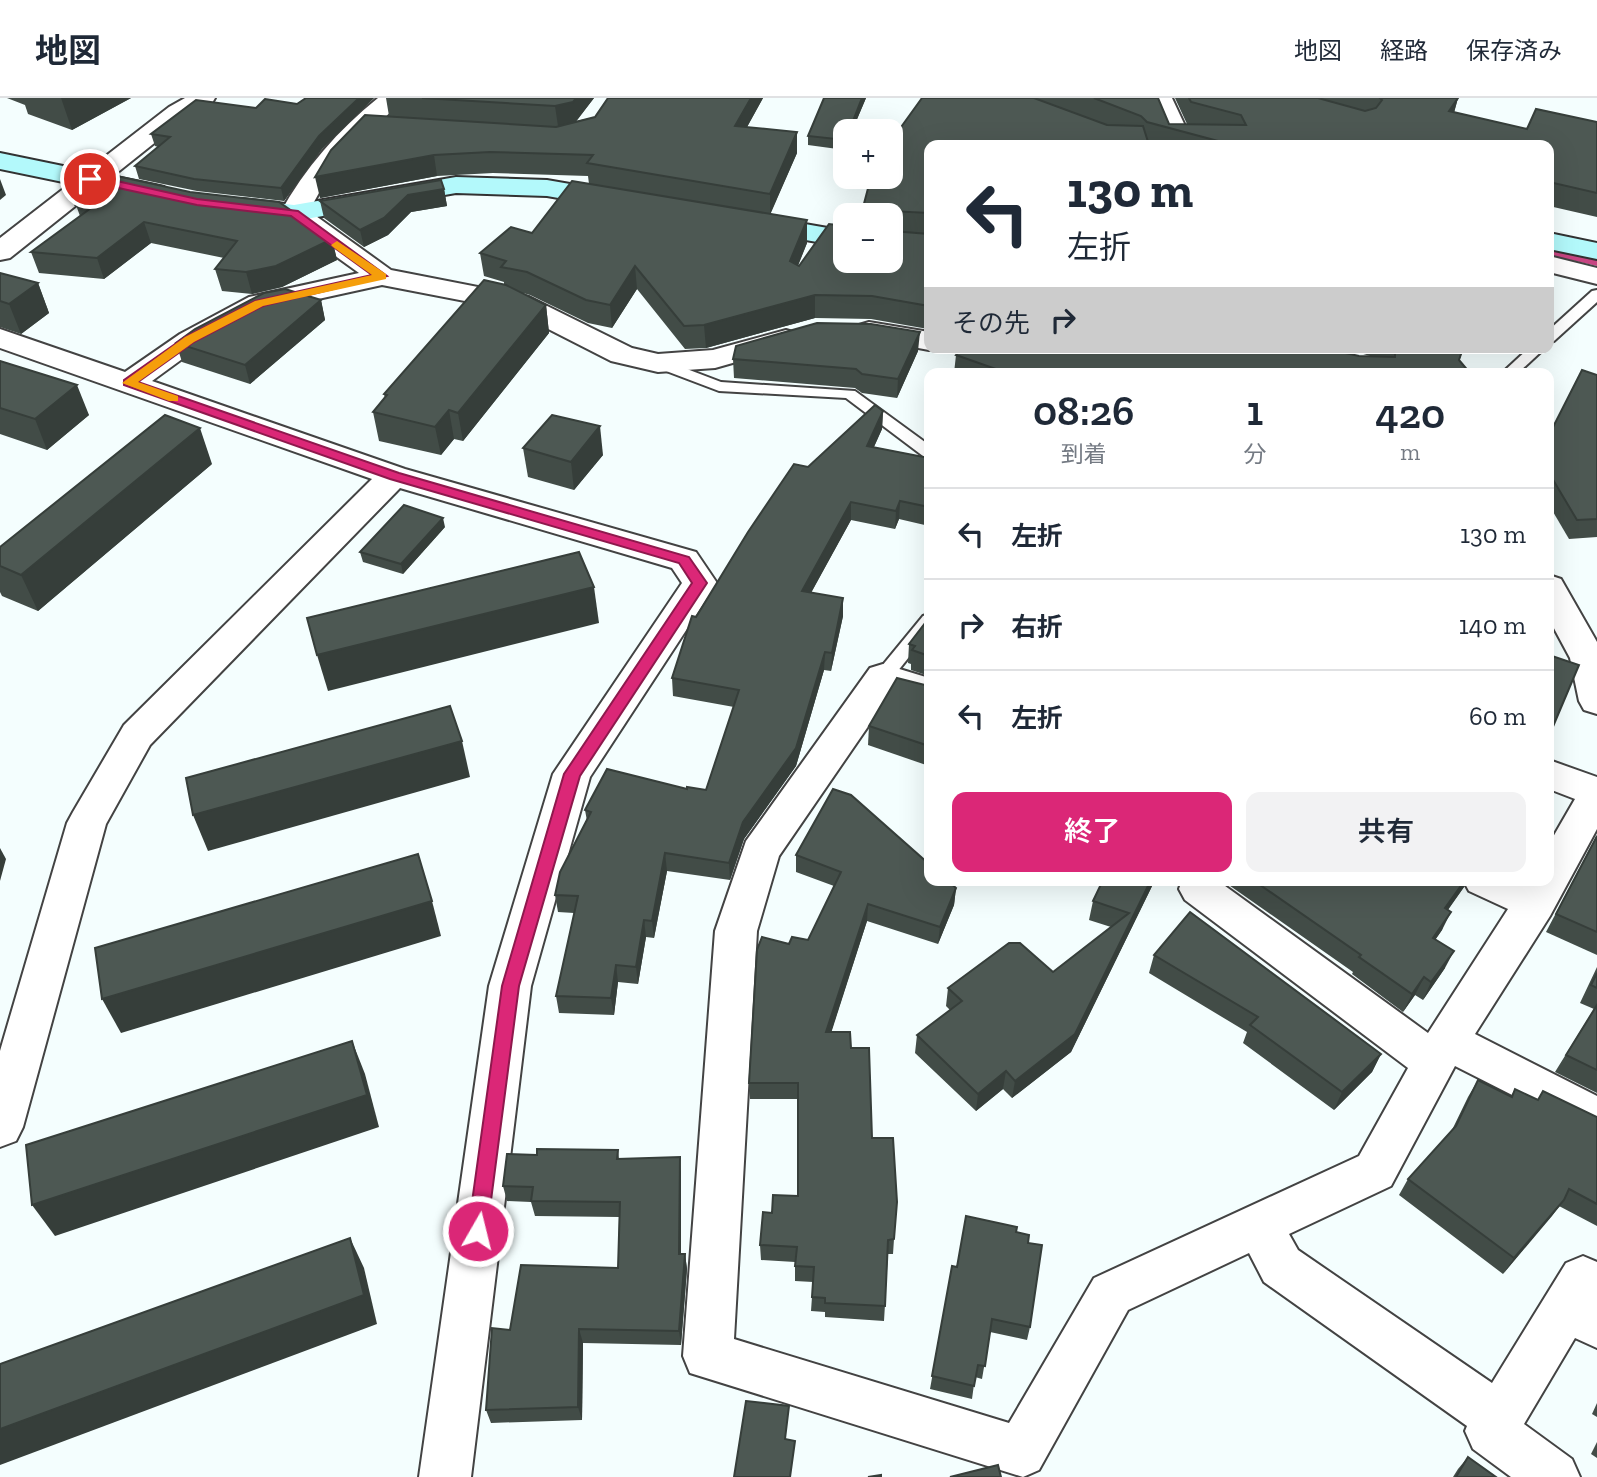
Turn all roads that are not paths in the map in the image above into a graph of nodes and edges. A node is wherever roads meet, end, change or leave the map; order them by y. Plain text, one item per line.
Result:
1 (203, 98) edge
2 (394, 98) edge
3 (1160, 98) edge
4 (359, 125) junction
5 (399, 128) edge
6 (1185, 138) edge
7 (0, 161) edge
8 (90, 179) junction
9 (184, 199) edge
10 (211, 204) edge
11 (642, 204) edge
12 (294, 213) junction
13 (723, 218) edge
14 (833, 237) edge
15 (1554, 242) edge
16 (1597, 251) edge
17 (0, 252) edge
18 (1554, 265) edge
19 (382, 276) junction
20 (1597, 276) edge
21 (1597, 294) edge
22 (1554, 333) edge
23 (0, 338) edge
24 (924, 340) edge
25 (1531, 354) edge
26 (658, 363) junction
27 (1515, 368) edge
28 (129, 383) junction
29 (924, 448) edge
30 (394, 476) junction
31 (1554, 596) edge
32 (924, 626) edge
33 (1554, 634) edge
34 (1588, 658) junction
35 (883, 677) junction
36 (924, 689) edge
37 (1597, 701) edge
38 (1554, 776) edge
39 (1597, 793) edge
40 (1554, 870) edge
41 (1200, 886) edge
42 (1544, 888) edge
43 (1441, 1051) junction
44 (1597, 1118) edge
45 (0, 1127) edge
46 (1259, 1225) junction
47 (1582, 1303) edge
48 (1499, 1418) junction
49 (1026, 1464) edge
50 (444, 1477) edge
51 (1554, 1477) edge

1 - 8 street
2 - 4 street
3 - 6 street
4 - 5 street
4 - 12 street
7 - 8 street
8 - 9 street
8 - 17 street
10 - 12 street
11 - 12 street
12 - 19 street
13 - 14 street
15 - 16 street
18 - 20 street
19 - 26 street
19 - 28 street
21 - 22 lane
23 - 28 street
24 - 26 street
25 - 27 lane
26 - 29 lane
28 - 30 street
30 - 45 street
30 - 50 street
31 - 34 street
32 - 35 lane
33 - 34 street
34 - 37 street
35 - 36 street
35 - 49 street
38 - 39 street
39 - 40 street
41 - 43 street
42 - 43 street
43 - 44 street
43 - 46 street
46 - 48 street
46 - 49 street
47 - 48 street
48 - 51 street

